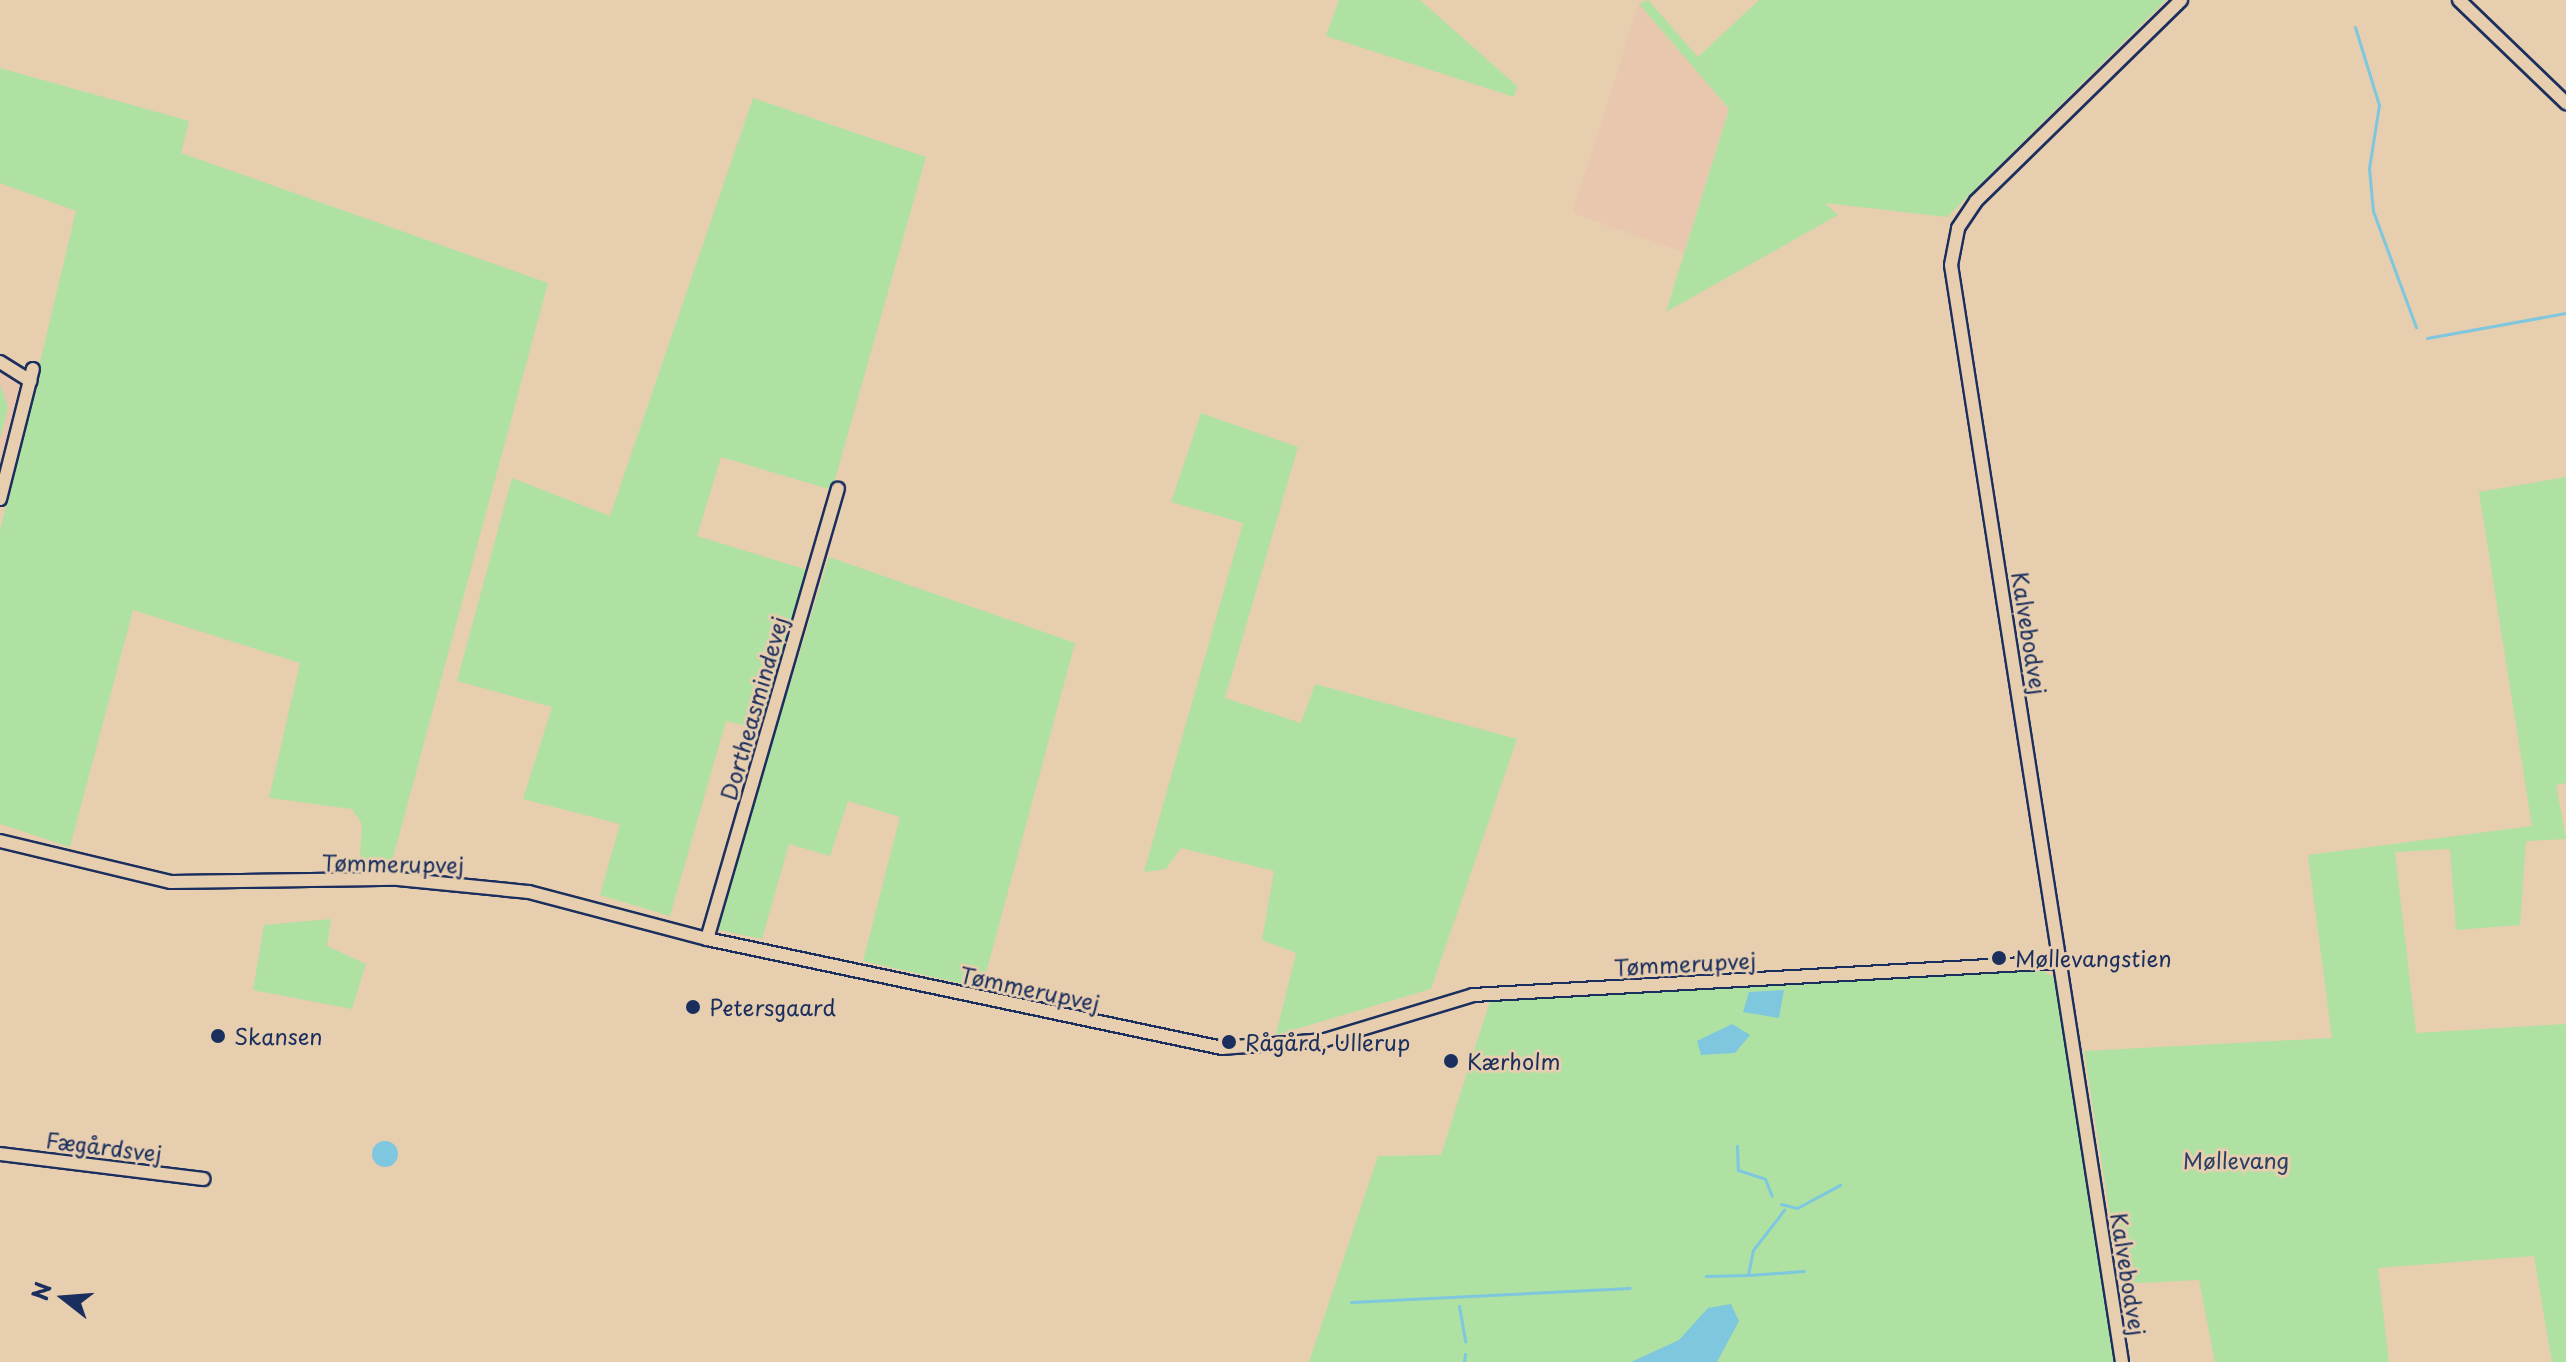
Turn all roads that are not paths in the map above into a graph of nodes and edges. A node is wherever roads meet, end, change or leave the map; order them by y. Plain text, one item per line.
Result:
1 (2181, 0) edge
2 (2459, 0) edge
3 (2566, 84) edge
4 (2551, 88) junction
5 (2566, 103) edge
6 (0, 362) edge
7 (838, 489) dead end
8 (0, 499) edge
9 (0, 841) edge
10 (707, 939) junction
11 (2059, 962) junction
12 (0, 1154) edge
13 (203, 1179) dead end
14 (2122, 1362) edge

1 - 11 street, Kalvebodvej
2 - 4 street
3 - 4 street
4 - 5 street
6 - 8 street
7 - 10 street, Dortheasmindevej
9 - 10 street, Tømmerupvej
10 - 11 street, Tømmerupvej
11 - 14 street, Kalvebodvej
12 - 13 street, Fægårdsvej

